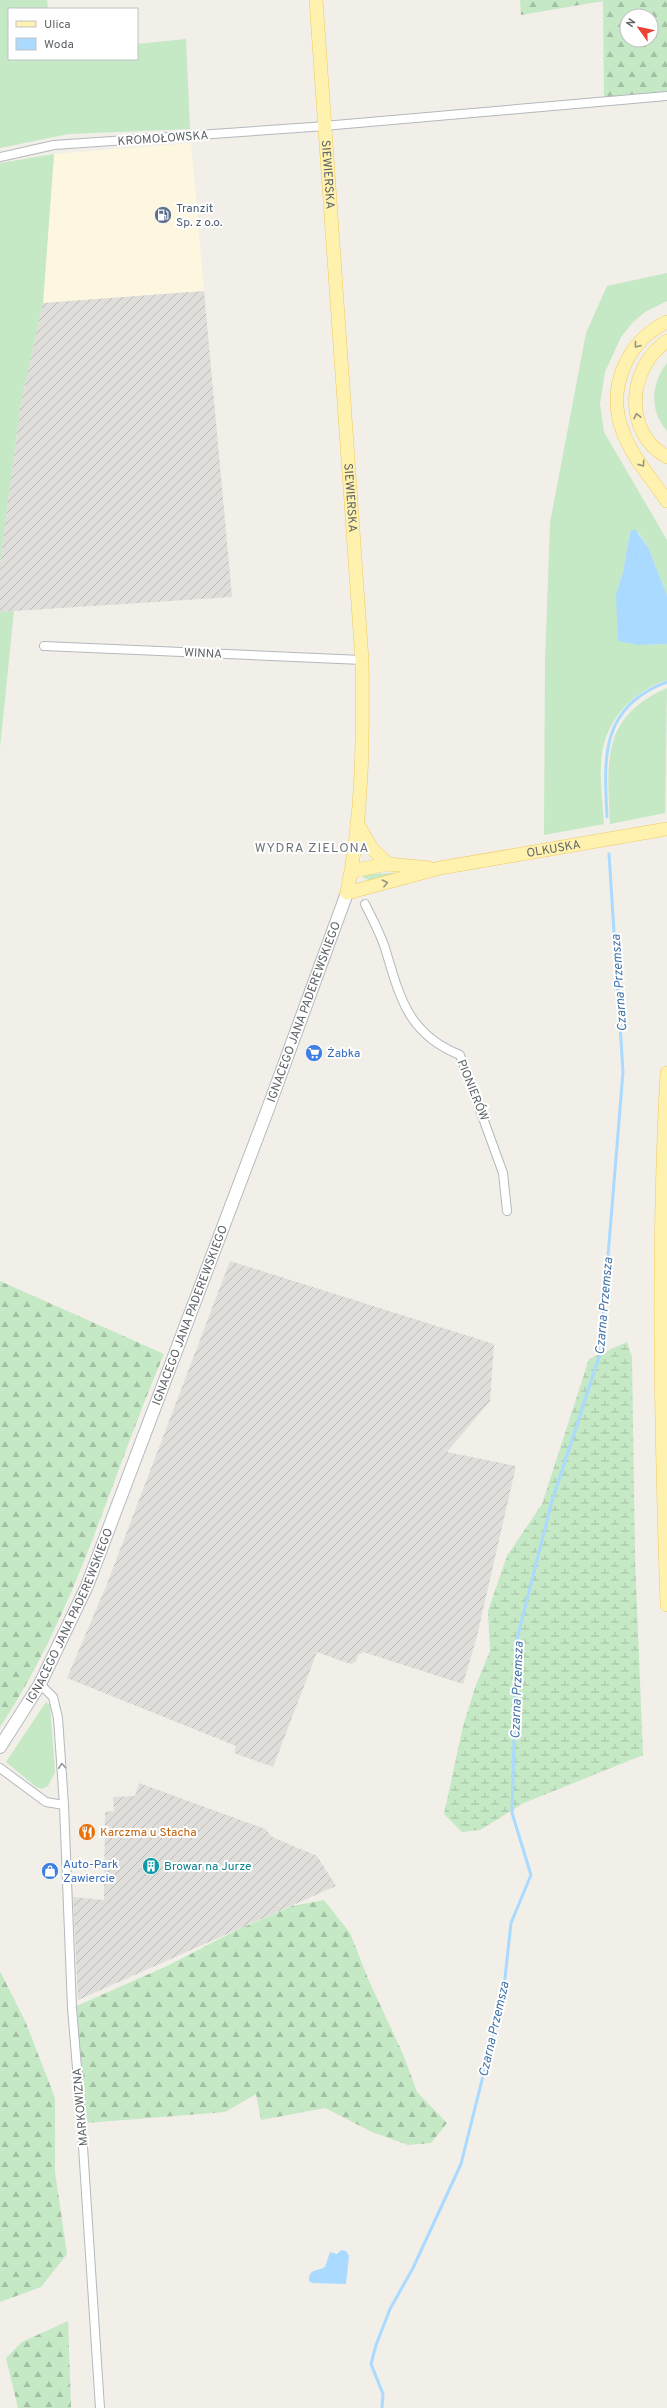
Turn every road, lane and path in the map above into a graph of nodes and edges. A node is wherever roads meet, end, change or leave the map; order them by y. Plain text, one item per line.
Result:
1 (316, 0) edge
2 (667, 96) edge
3 (326, 125) junction
4 (0, 156) edge
5 (667, 322) edge
6 (667, 341) edge
7 (667, 458) edge
8 (667, 501) edge
9 (44, 646) dead end
10 (362, 660) junction
11 (359, 826) junction
12 (667, 829) edge
13 (388, 864) junction
14 (440, 868) junction
15 (352, 871) junction
16 (347, 892) junction
17 (365, 904) dead end
18 (667, 1073) edge
19 (507, 1211) dead end
20 (667, 1605) edge
21 (40, 1684) junction
22 (0, 1747) edge
23 (0, 1768) edge
24 (64, 1805) junction
25 (100, 2408) edge

1 - 3 main road, SIEWIERSKA
2 - 3 street, SIEWIERSKA
3 - 4 street, KROMOŁOWSKA
3 - 10 main road, SIEWIERSKA
5 -> 8 main road
7 -> 6 main road
9 - 10 street, WINNA
10 - 11 main road, SIEWIERSKA
11 - 13 main road
11 - 15 main road, SIEWIERSKA
12 - 14 main road, OLKUSKA
13 - 14 main road, OLKUSKA
13 - 15 main road, OLKUSKA
16 -> 14 main road, OLKUSKA
15 - 16 main road, IGNACEGO JANA PADEREWSKIEGO
16 - 21 main road, IGNACEGO JANA PADEREWSKIEGO
17 - 19 street, PIONIERÓW
18 - 20 main road
21 - 22 main road, IGNACEGO JANA PADEREWSKIEGO
24 -> 21 street, MARKOWIZNA
23 - 24 street
24 - 25 street, MARKOWIZNA

